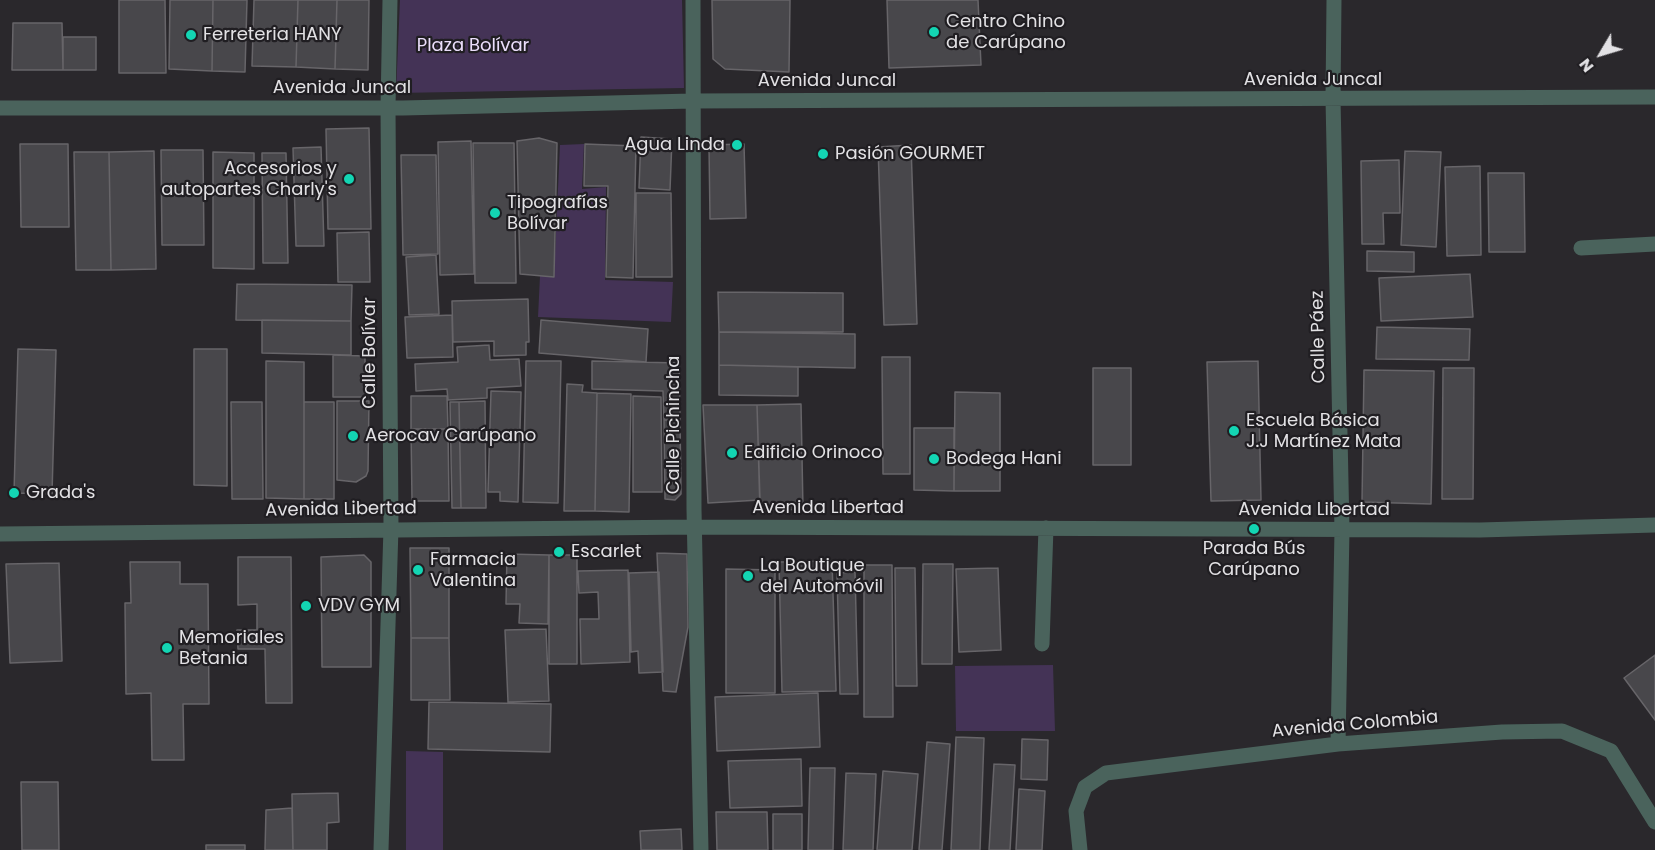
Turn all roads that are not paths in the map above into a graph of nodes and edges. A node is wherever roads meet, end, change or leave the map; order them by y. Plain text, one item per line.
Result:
1 (390, 0) edge
2 (693, 0) edge
3 (1334, 0) edge
4 (1655, 98) edge
5 (1333, 99) junction
6 (692, 101) junction
7 (0, 108) edge
8 (388, 108) junction
9 (1655, 244) edge
10 (1581, 248) dead end
11 (1655, 525) edge
12 (694, 527) junction
13 (391, 528) junction
14 (1046, 528) junction
15 (1342, 530) junction
16 (0, 534) edge
17 (1042, 644) dead end
18 (1338, 744) junction
19 (1655, 822) edge
20 (381, 850) edge
21 (701, 850) edge
22 (1080, 850) edge

1 - 8 street, Calle Bolívar
2 - 6 street, Calle Pichincha
3 - 5 street, Calle Páez
4 - 5 street, Avenida Juncal
5 - 6 street, Avenida Juncal
5 - 15 street, Calle Páez
6 - 8 street, Avenida Juncal
6 - 12 street, Calle Pichincha
7 - 8 street, Avenida Juncal
8 - 13 street, Calle Bolívar
9 - 10 street
11 - 15 street, Avenida Libertad
12 - 13 street, Avenida Libertad
12 - 14 street, Avenida Libertad
12 - 21 street, Calle Pichincha
13 - 16 street, Avenida Libertad
13 - 20 street, Calle Bolívar
14 - 15 street, Avenida Libertad
14 - 17 street
15 - 18 street, Calle Páez
18 - 19 street, Avenida Colombia
18 - 22 street, Avenida Colombia

